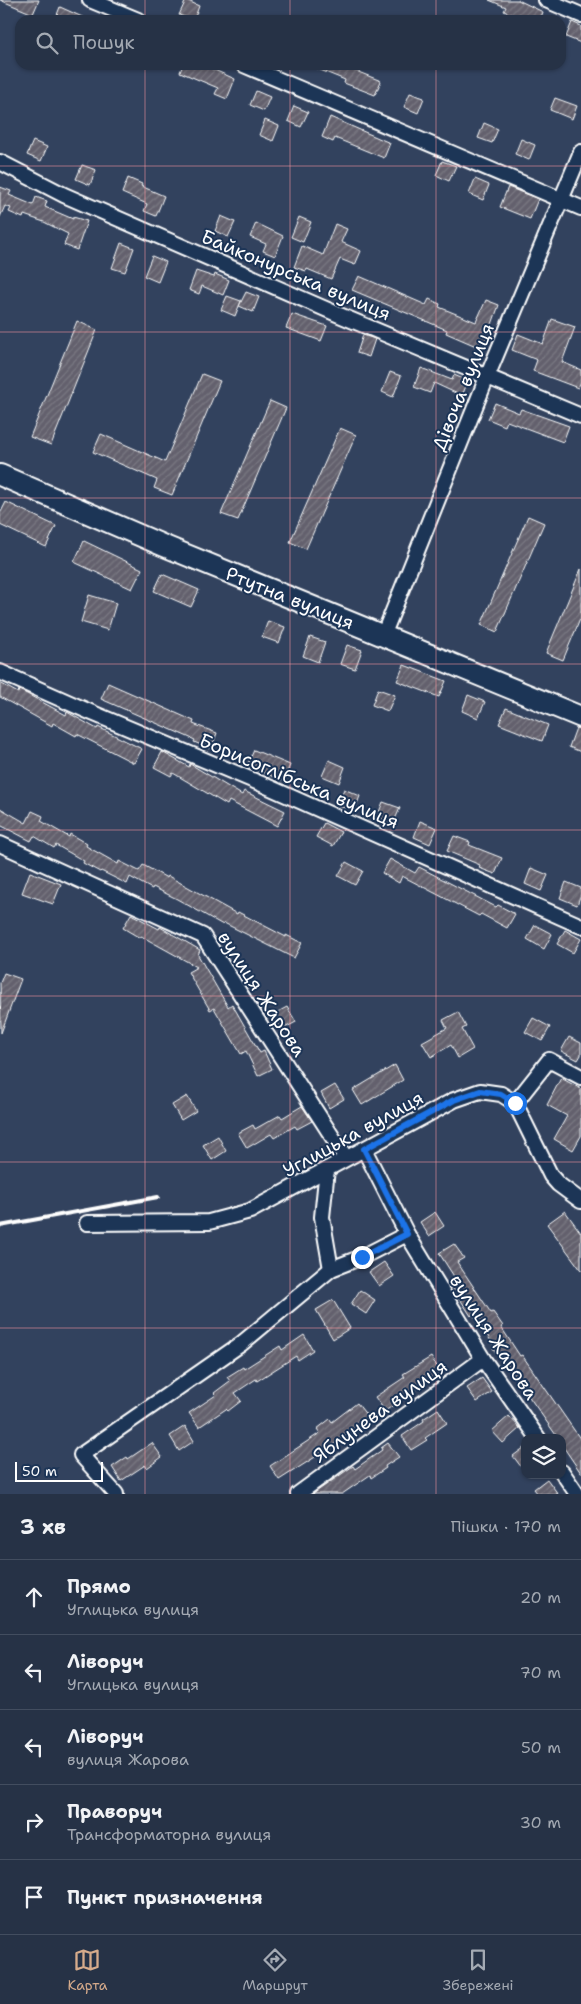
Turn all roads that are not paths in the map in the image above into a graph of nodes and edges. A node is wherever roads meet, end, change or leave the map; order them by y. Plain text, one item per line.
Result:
1 (90, 0) edge
2 (546, 0) edge
3 (126, 15) edge
4 (581, 16) edge
5 (256, 70) edge
6 (581, 152) edge
7 (0, 162) edge
8 (562, 199) junction
9 (581, 208) edge
10 (487, 377) junction
11 (581, 416) edge
12 (0, 475) edge
13 (383, 636) junction
14 (0, 672) edge
15 (581, 717) edge
16 (0, 844) edge
17 (581, 926) edge
18 (581, 1077) edge
19 (515, 1103) junction
20 (364, 1149) junction
21 (346, 1158) junction
22 (327, 1169) junction
23 (581, 1201) edge
24 (88, 1224) dead end
25 (407, 1234) junction
26 (331, 1269) junction
27 (483, 1359) junction
28 (535, 1434) edge
29 (566, 1478) edge
30 (116, 1494) edge
31 (298, 1494) edge
32 (577, 1494) edge

1 - 3 street
2 - 4 street
5 - 8 street
6 - 8 street, Дівоча вулиця
7 - 10 street, Байконурська вулиця
8 - 9 street
8 - 10 street, Дівоча вулиця
10 - 11 street, Байконурська вулиця
10 - 13 street, Дівоча вулиця
12 - 13 main road, Ртутна вулиця
13 - 15 main road, Ртутна вулиця
14 - 17 street, Борисоглібська вулиця
16 - 21 street, вулиця Жарова
18 - 19 street
19 - 20 street, Углицька вулиця
19 - 23 street
20 - 21 street, Углицька вулиця
20 - 25 street, вулиця Жарова
21 - 22 street, Углицька вулиця
22 - 24 street, Углицька вулиця
22 - 26 street
25 - 26 street
25 - 27 street, вулиця Жарова
26 - 30 street
27 - 28 street, вулиця Жарова
27 - 31 street, Яблунева вулиця
29 - 32 street

